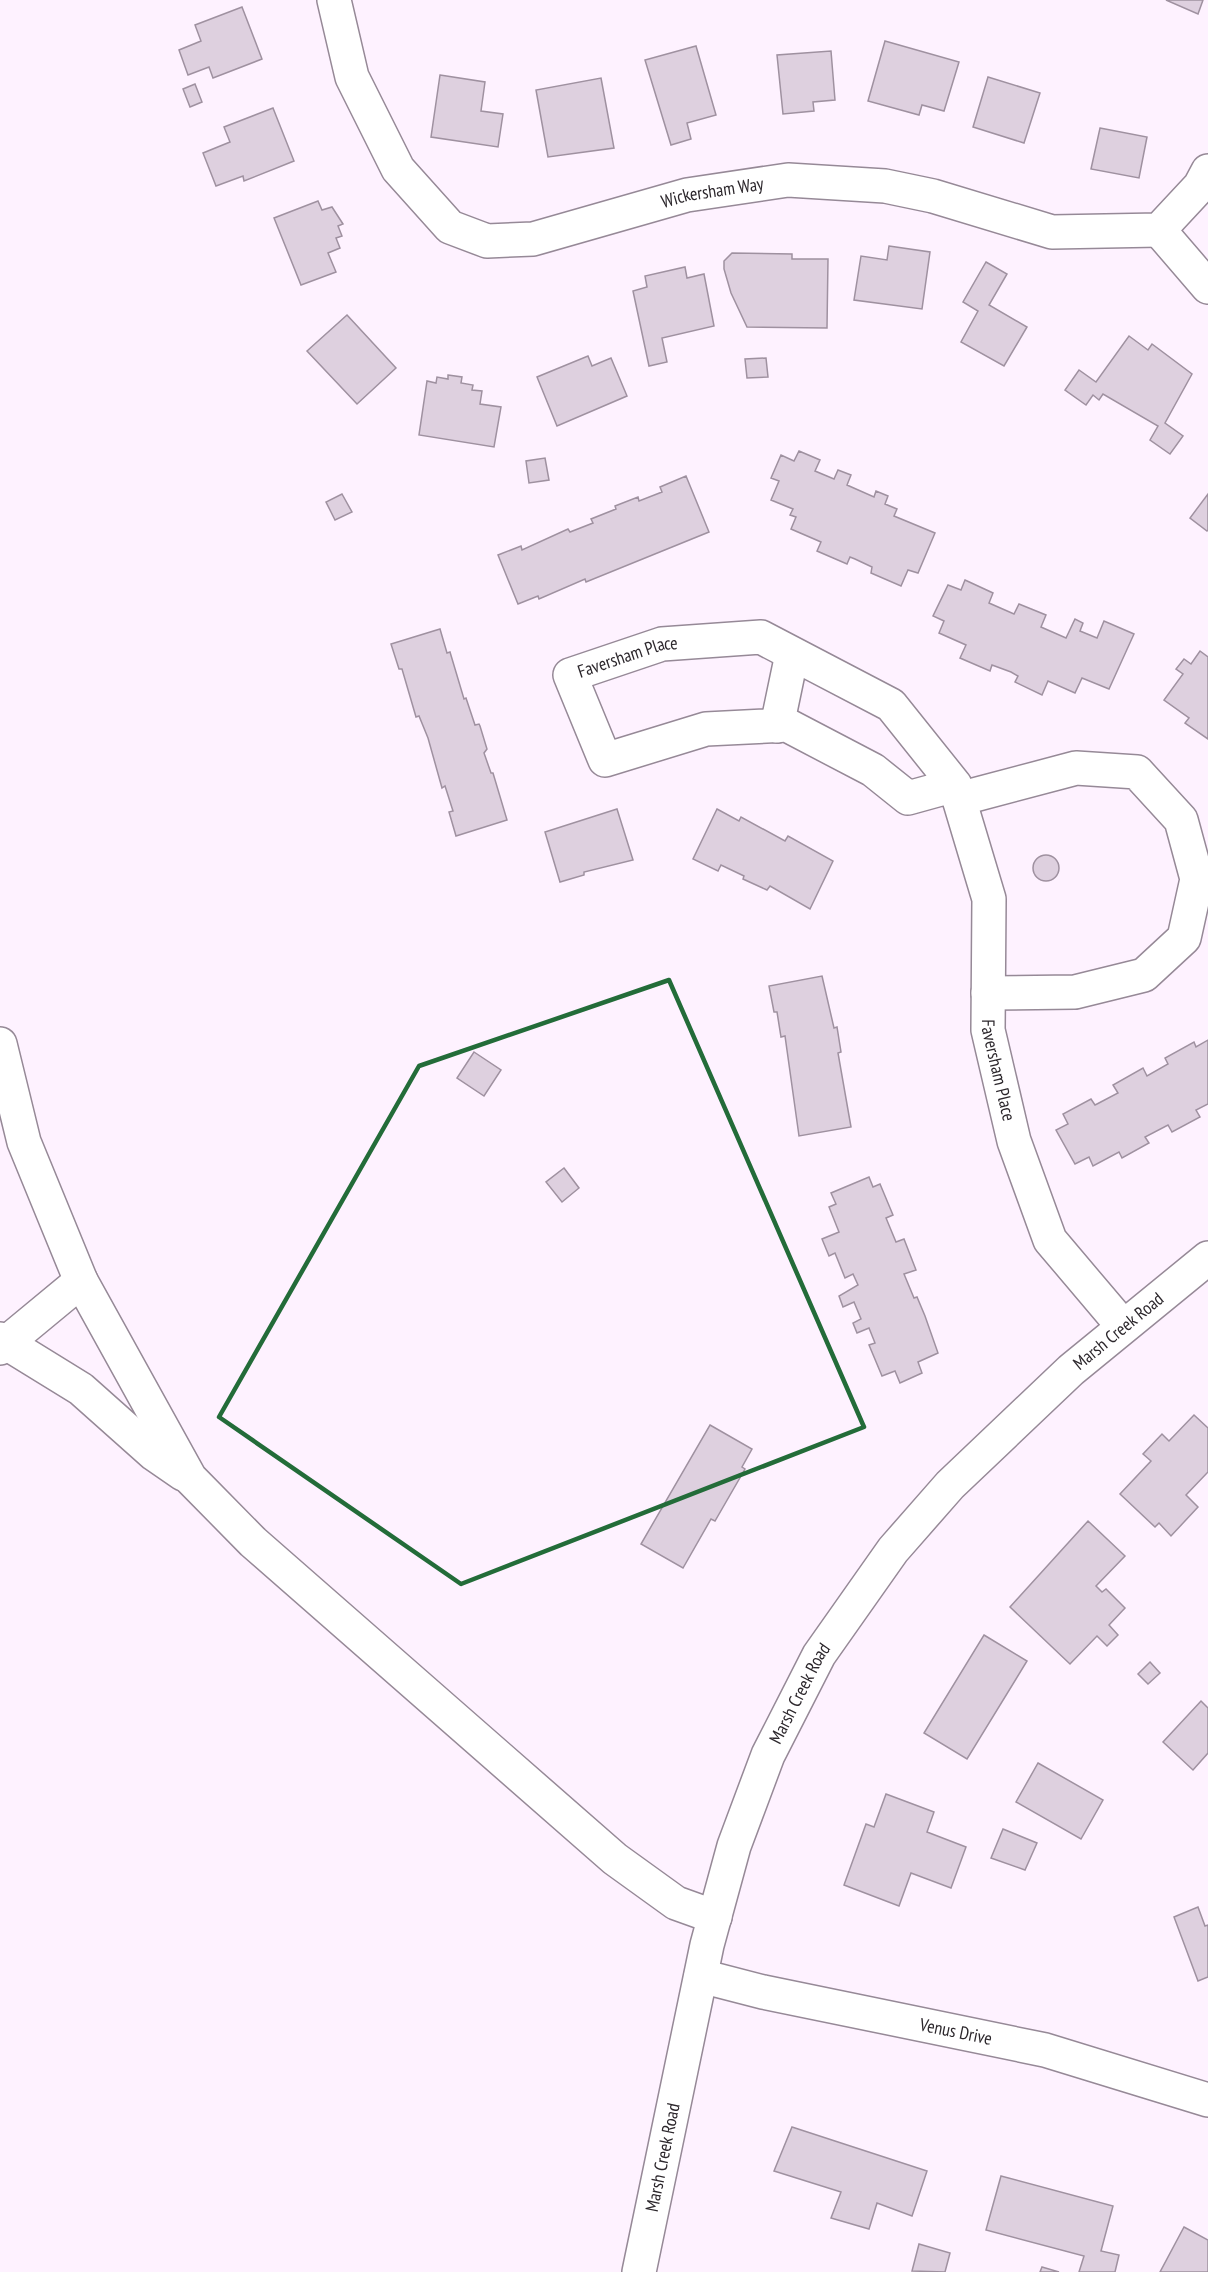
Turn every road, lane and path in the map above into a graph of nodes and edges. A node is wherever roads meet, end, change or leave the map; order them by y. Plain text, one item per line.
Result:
1 (334, 0) edge
2 (1208, 171) edge
3 (1159, 230) junction
4 (1208, 287) edge
5 (792, 654) junction
6 (777, 726) junction
7 (957, 792) junction
8 (988, 993) junction
9 (0, 1044) edge
10 (1208, 1258) edge
11 (81, 1281) junction
12 (1122, 1326) junction
13 (2, 1343) edge
14 (190, 1478) junction
15 (715, 1917) junction
16 (701, 1976) junction
17 (1208, 2100) edge
18 (639, 2272) edge

1 - 3 street, Wickersham Way
2 - 3 street
3 - 4 street
5 - 6 street
5 - 6 street, Faversham Place
5 - 7 street, Faversham Place
6 - 7 street, Faversham Place
7 - 8 street, Faversham Place
7 - 8 street
8 - 12 street, Faversham Place
9 - 11 street
10 - 12 street, Marsh Creek Road
11 - 13 street
11 - 14 street
12 - 15 street, Marsh Creek Road
13 - 14 street
14 - 15 street
15 - 16 street, Marsh Creek Road
16 - 17 street, Venus Drive
16 - 18 street, Marsh Creek Road

